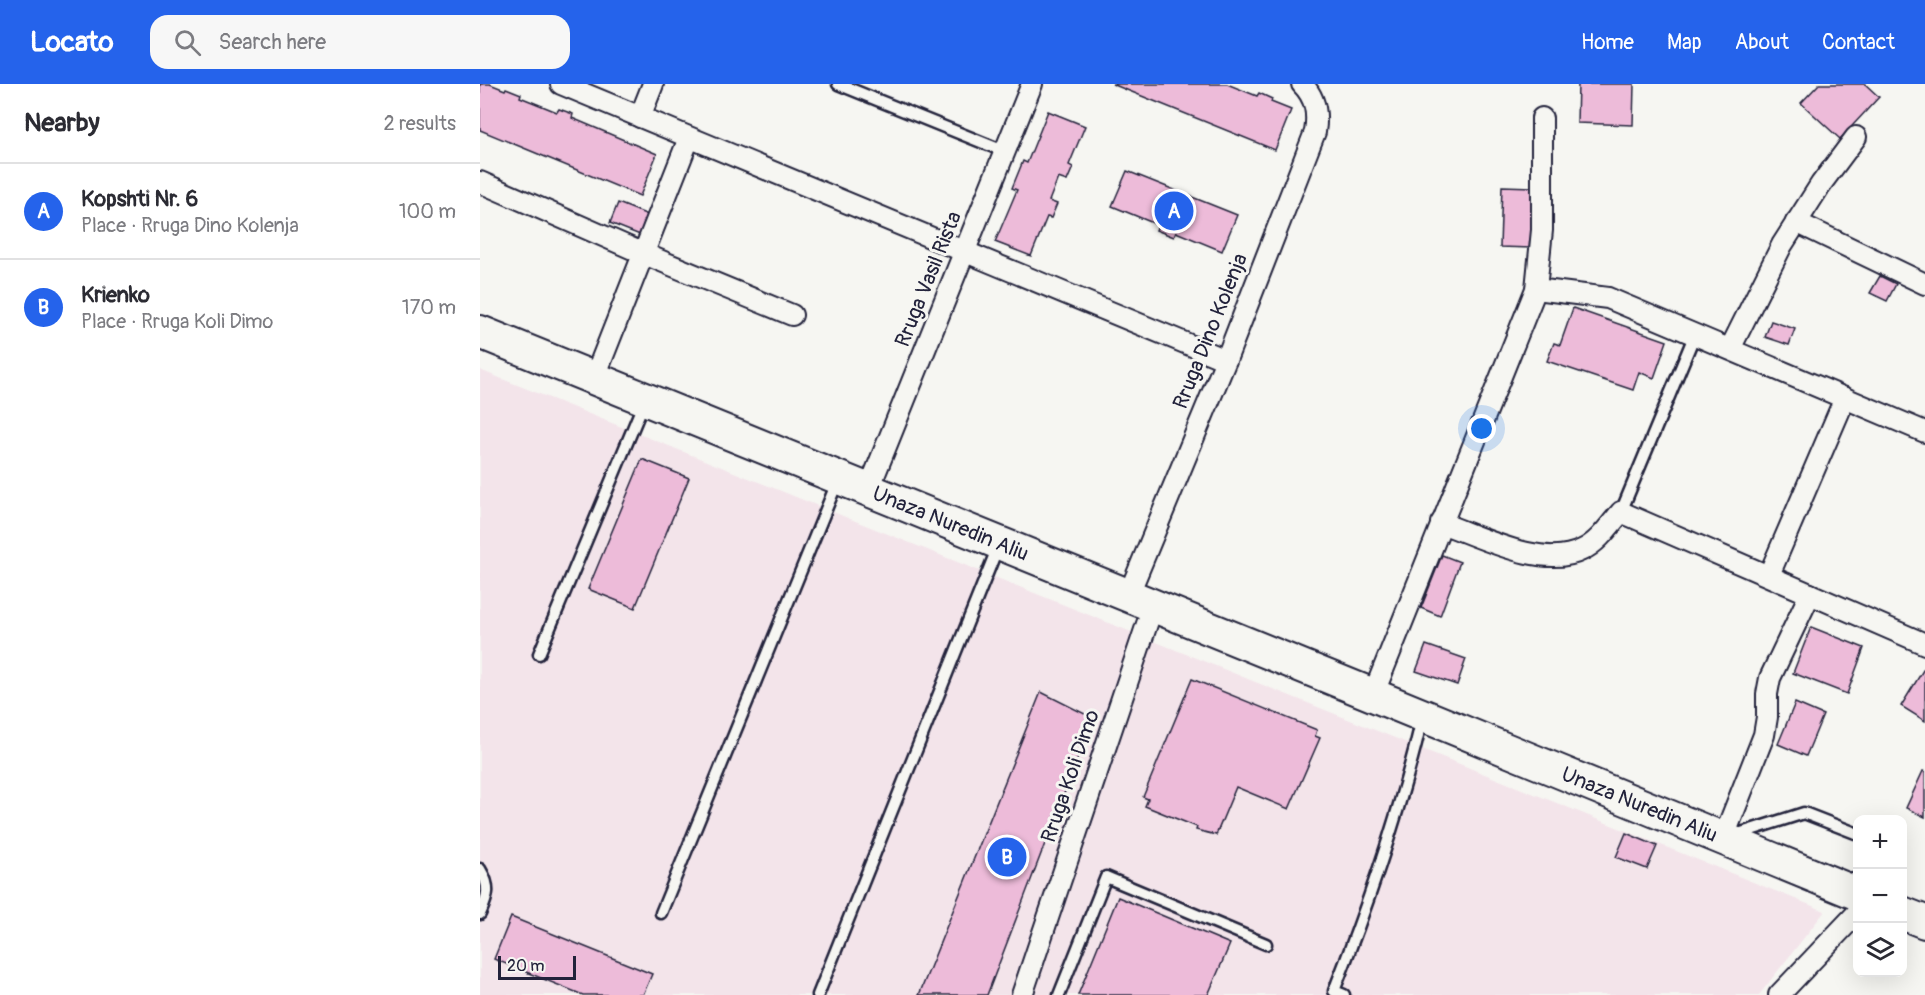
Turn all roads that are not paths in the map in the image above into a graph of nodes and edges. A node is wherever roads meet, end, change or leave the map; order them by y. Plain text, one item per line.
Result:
1 (561, 84) edge
2 (654, 84) edge
3 (838, 84) edge
4 (1032, 84) edge
5 (1302, 84) edge
6 (640, 117) junction
7 (1542, 118) dead end
8 (1856, 137) dead end
9 (689, 138) junction
10 (1006, 152) junction
11 (480, 182) edge
12 (1796, 222) junction
13 (965, 251) junction
14 (642, 253) junction
15 (1925, 284) edge
16 (1536, 289) junction
17 (792, 315) dead end
18 (480, 332) edge
19 (1695, 334) junction
20 (1731, 349) junction
21 (1226, 360) junction
22 (594, 379) junction
23 (1845, 398) junction
24 (645, 400) junction
25 (1925, 432) edge
26 (838, 479) junction
27 (868, 491) junction
28 (1621, 512) junction
29 (1441, 523) junction
30 (999, 544) junction
31 (1769, 575) junction
32 (1810, 594) junction
33 (1141, 601) junction
34 (1925, 644) edge
35 (539, 654) dead end
36 (1373, 695) junction
37 (1423, 716) junction
38 (1853, 832) edge
39 (1723, 839) junction
40 (480, 869) edge
41 (1853, 892) edge
42 (661, 913) dead end
43 (480, 914) edge
44 (1853, 916) edge
45 (1266, 944) dead end
46 (818, 995) edge
47 (1022, 995) edge
48 (1059, 995) edge
49 (1344, 995) edge
50 (1779, 995) edge

1 - 6 street
2 - 6 street
3 - 10 lane
4 - 10 street, Rruga Vasil Rista
5 - 21 street, Rruga Dino Kolenja
6 - 9 street
7 - 16 street
8 - 12 street
9 - 13 street
9 - 14 street
10 - 13 street, Rruga Vasil Rista
11 - 14 street
12 - 15 street
12 - 20 street
13 - 21 street
13 - 27 street, Rruga Vasil Rista
14 - 17 street
14 - 22 street
16 - 19 street
16 - 29 street
18 - 22 main road, Unaza Nuredin Aliu
19 - 20 street
19 - 28 lane
20 - 23 street
21 - 33 street, Rruga Dino Kolenja
22 - 24 main road, Unaza Nuredin Aliu
23 - 25 street
23 - 31 street
24 - 26 main road, Unaza Nuredin Aliu
24 - 35 lane
26 - 27 main road, Unaza Nuredin Aliu
26 - 42 lane
27 - 30 main road, Unaza Nuredin Aliu
28 - 29 street
28 - 31 street
29 - 36 street
30 - 33 main road, Unaza Nuredin Aliu
30 - 46 lane
31 - 32 street
32 - 34 street
32 - 39 street
33 - 36 main road, Unaza Nuredin Aliu
33 - 47 street, Rruga Koli Dimo
36 - 37 main road, Unaza Nuredin Aliu
37 - 39 main road, Unaza Nuredin Aliu
37 - 49 lane
38 - 39 lane
39 - 41 main road, Unaza Nuredin Aliu
40 - 43 lane
44 - 50 street
45 - 48 lane

